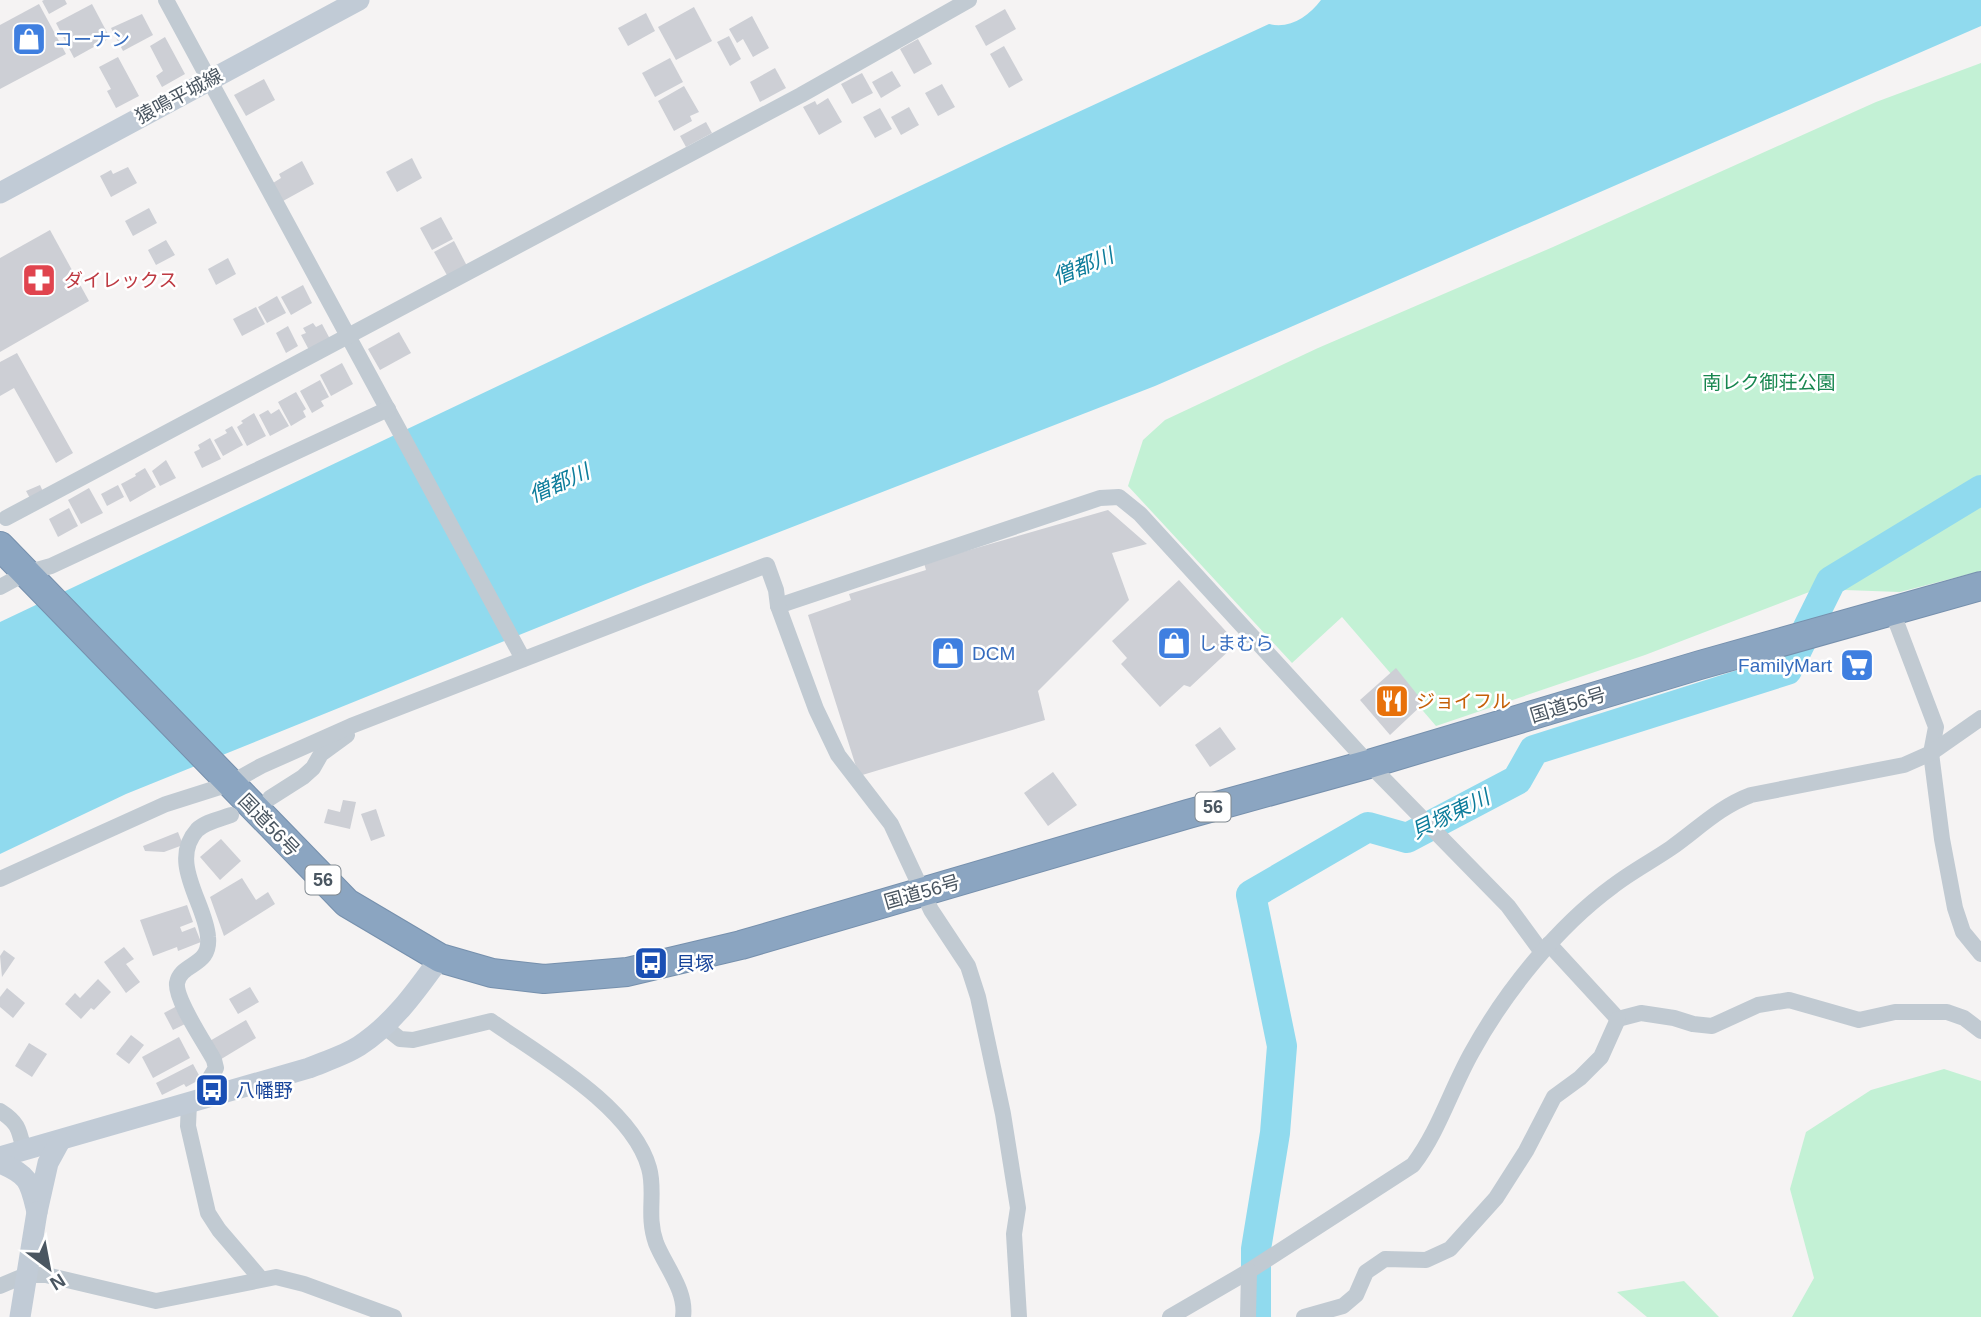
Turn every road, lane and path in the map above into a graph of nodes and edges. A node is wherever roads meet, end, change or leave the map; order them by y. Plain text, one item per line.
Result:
1 (166, 0) edge
2 (359, 0) edge
3 (964, 1) edge
4 (209, 80) junction
5 (0, 193) edge
6 (349, 336) junction
7 (390, 414) junction
8 (6, 518) dead end
9 (0, 546) edge
10 (35, 582) junction
11 (1981, 586) edge
12 (0, 587) edge
13 (778, 606) junction
14 (1892, 611) junction
15 (521, 654) junction
16 (1981, 718) edge
17 (351, 726) junction
18 (1931, 753) junction
19 (1369, 764) junction
20 (227, 781) junction
21 (270, 798) dead end
22 (231, 816) dead end
23 (0, 879) edge
24 (922, 893) junction
25 (1545, 948) junction
26 (1981, 954) edge
27 (440, 958) junction
28 (1618, 1020) junction
29 (385, 1027) junction
30 (1981, 1031) edge
31 (196, 1101) junction
32 (0, 1111) edge
33 (60, 1141) junction
34 (24, 1151) junction
35 (0, 1157) edge
36 (0, 1163) edge
37 (37, 1212) junction
38 (1249, 1271) junction
39 (26, 1275) junction
40 (261, 1279) junction
41 (0, 1286) edge
42 (157, 1309) edge
43 (20, 1317) edge
44 (394, 1317) edge
45 (683, 1317) edge
46 (1019, 1317) edge
47 (1170, 1317) edge
48 (1248, 1317) edge
49 (1304, 1317) edge

1 - 4 street
2 - 4 street, 猿鳴平城線
3 - 6 street
4 - 5 street, 猿鳴平城線
4 - 6 street
6 - 7 street
6 - 8 street
7 - 10 street
7 - 15 street
9 - 10 highway, 国道56号 / 56
10 - 12 street
10 - 20 highway, 国道56号 / 56
11 - 14 highway, 国道56号 / 56
13 - 15 street
13 - 19 street
13 - 24 street
14 - 18 street
14 - 19 highway, 国道56号 / 56
15 - 17 street
16 - 18 street
17 - 20 street
17 - 21 street
18 - 25 street
18 - 26 street
19 - 24 highway, 国道56号 / 56
19 - 25 street
20 - 23 street
20 - 27 highway, 国道56号 / 56
22 - 31 street
24 - 27 highway, 国道56号 / 56
24 - 46 street
25 - 28 street
25 - 38 street
27 - 29 street
28 - 30 street
28 - 49 street
29 - 31 street
29 - 45 street
31 - 33 street
31 - 40 street
32 - 34 street
33 - 34 street
33 - 37 street
34 - 35 street
36 - 37 street
37 - 39 street
38 - 47 street
38 - 48 street
39 - 41 street
39 - 42 street
39 - 43 street
40 - 42 street
40 - 44 street

